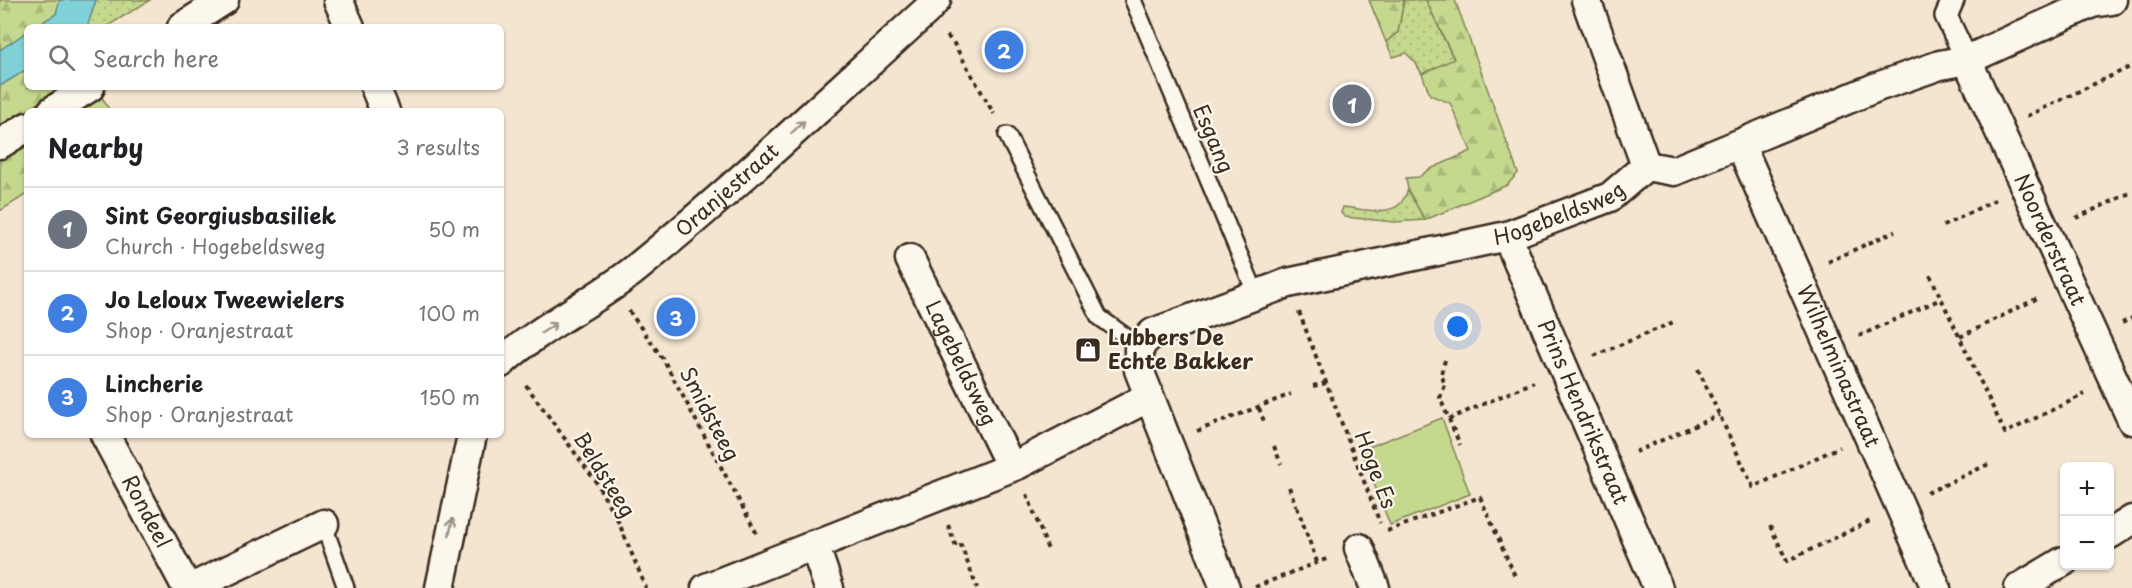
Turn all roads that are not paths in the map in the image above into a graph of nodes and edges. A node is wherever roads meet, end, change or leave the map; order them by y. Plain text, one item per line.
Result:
1 (224, 0) edge
2 (338, 0) edge
3 (1133, 0) edge
4 (1586, 0) edge
5 (1953, 0) edge
6 (2112, 0) edge
7 (932, 6) edge
8 (187, 24) edge
9 (349, 24) edge
10 (1967, 60) junction
11 (85, 90) edge
12 (376, 90) edge
13 (57, 108) edge
14 (384, 108) edge
15 (24, 129) edge
16 (1007, 135) road end
17 (0, 144) edge
18 (1740, 144) junction
19 (1646, 166) junction
20 (1507, 236) junction
21 (910, 259) dead end
22 (1256, 294) junction
23 (1139, 346) junction
24 (504, 360) edge
25 (1149, 397) junction
26 (2132, 420) edge
27 (107, 438) edge
28 (471, 438) edge
29 (1014, 466) junction
30 (322, 518) joint
31 (2132, 520) edge
32 (2114, 531) edge
33 (814, 544) junction
34 (1359, 548) road end
35 (2060, 563) edge
36 (432, 587) edge
37 (189, 588) edge
38 (346, 588) edge
39 (706, 588) edge
40 (829, 588) edge
41 (1225, 588) edge
42 (1375, 588) edge
43 (1658, 588) edge
44 (1936, 588) edge
45 (2019, 588) edge

1 - 8 street
2 - 9 street
3 - 22 lane, Esgang
4 - 19 street
5 - 10 street
6 - 10 street, Hogebeldsweg
24 -> 7 street, Oranjestraat
10 - 18 street, Hogebeldsweg
10 - 26 street, Noorderstraat
11 - 13 street
12 - 14 street
15 - 17 street
16 - 23 lane
18 - 19 street, Hogebeldsweg
18 - 44 street, Wilhelminastraat
19 - 20 street, Hogebeldsweg
20 - 22 street, Hogebeldsweg
20 - 43 street, Prins Hendrikstraat
21 - 29 street, Lagebeldsweg
22 - 23 street, Hogebeldsweg
23 - 25 street
25 - 29 street
25 - 41 street
27 - 37 street, Rondeel
36 -> 28 street
29 - 33 street
30 - 37 street, Rondeel
30 - 38 lane
31 - 32 street
33 - 39 street
33 - 40 street
34 - 42 street
35 - 45 street

